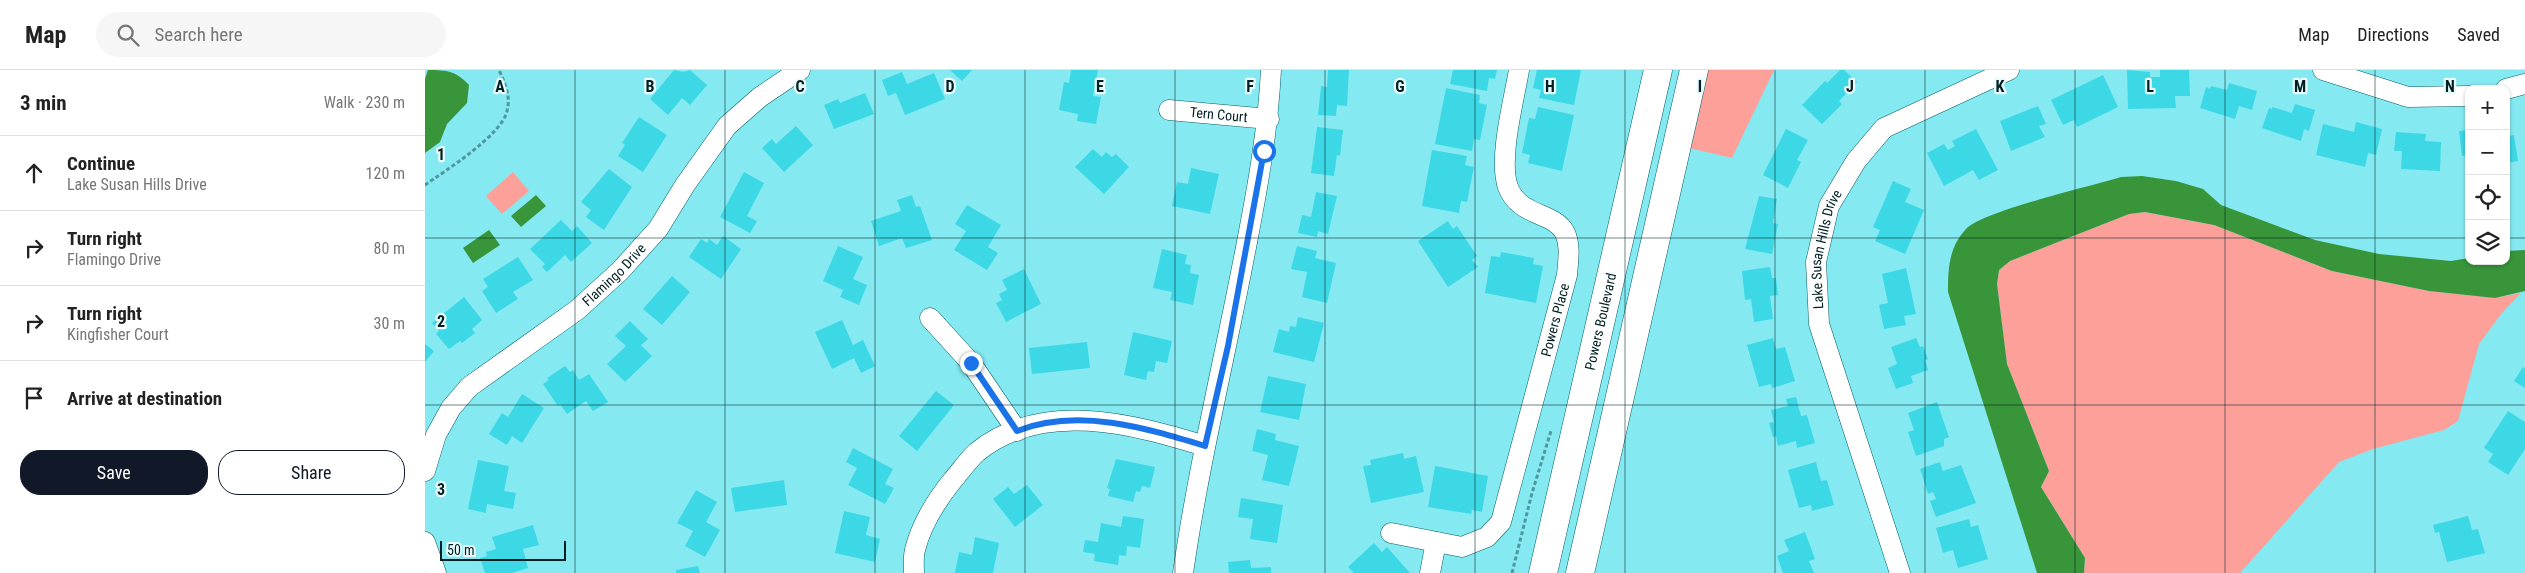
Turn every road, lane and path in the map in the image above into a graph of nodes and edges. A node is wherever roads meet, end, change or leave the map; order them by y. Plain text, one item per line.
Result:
1 (499, 70) edge
2 (800, 70) edge
3 (1271, 70) edge
4 (1519, 70) edge
5 (1657, 70) edge
6 (1694, 70) edge
7 (2009, 70) edge
8 (2323, 70) edge
9 (2525, 84) edge
10 (2510, 88) edge
11 (2465, 96) edge
12 (1169, 110) dead end
13 (1269, 119) junction
14 (425, 185) edge
15 (930, 318) dead end
16 (1553, 424) dead end
17 (1017, 431) junction
18 (1205, 446) junction
19 (425, 471) edge
20 (1391, 533) dead end
21 (425, 542) edge
22 (1436, 542) junction
23 (436, 573) edge
24 (915, 573) edge
25 (1183, 573) edge
26 (1430, 573) edge
27 (1512, 573) edge
28 (1543, 573) edge
29 (1580, 573) edge
30 (1900, 573) edge

1 - 14 path
2 - 19 street, Flamingo Drive
3 - 13 street
4 - 22 street, Powers Place
5 - 28 main road, Powers Boulevard
6 - 29 main road
7 - 30 street, Lake Susan Hills Drive
8 - 11 street
9 - 10 street
12 - 13 street, Tern Court
13 - 18 street
15 - 17 street
16 - 27 path
17 - 18 street
17 - 24 street
18 - 25 street
20 - 22 street, Powers Place
21 - 23 street
22 - 26 street

